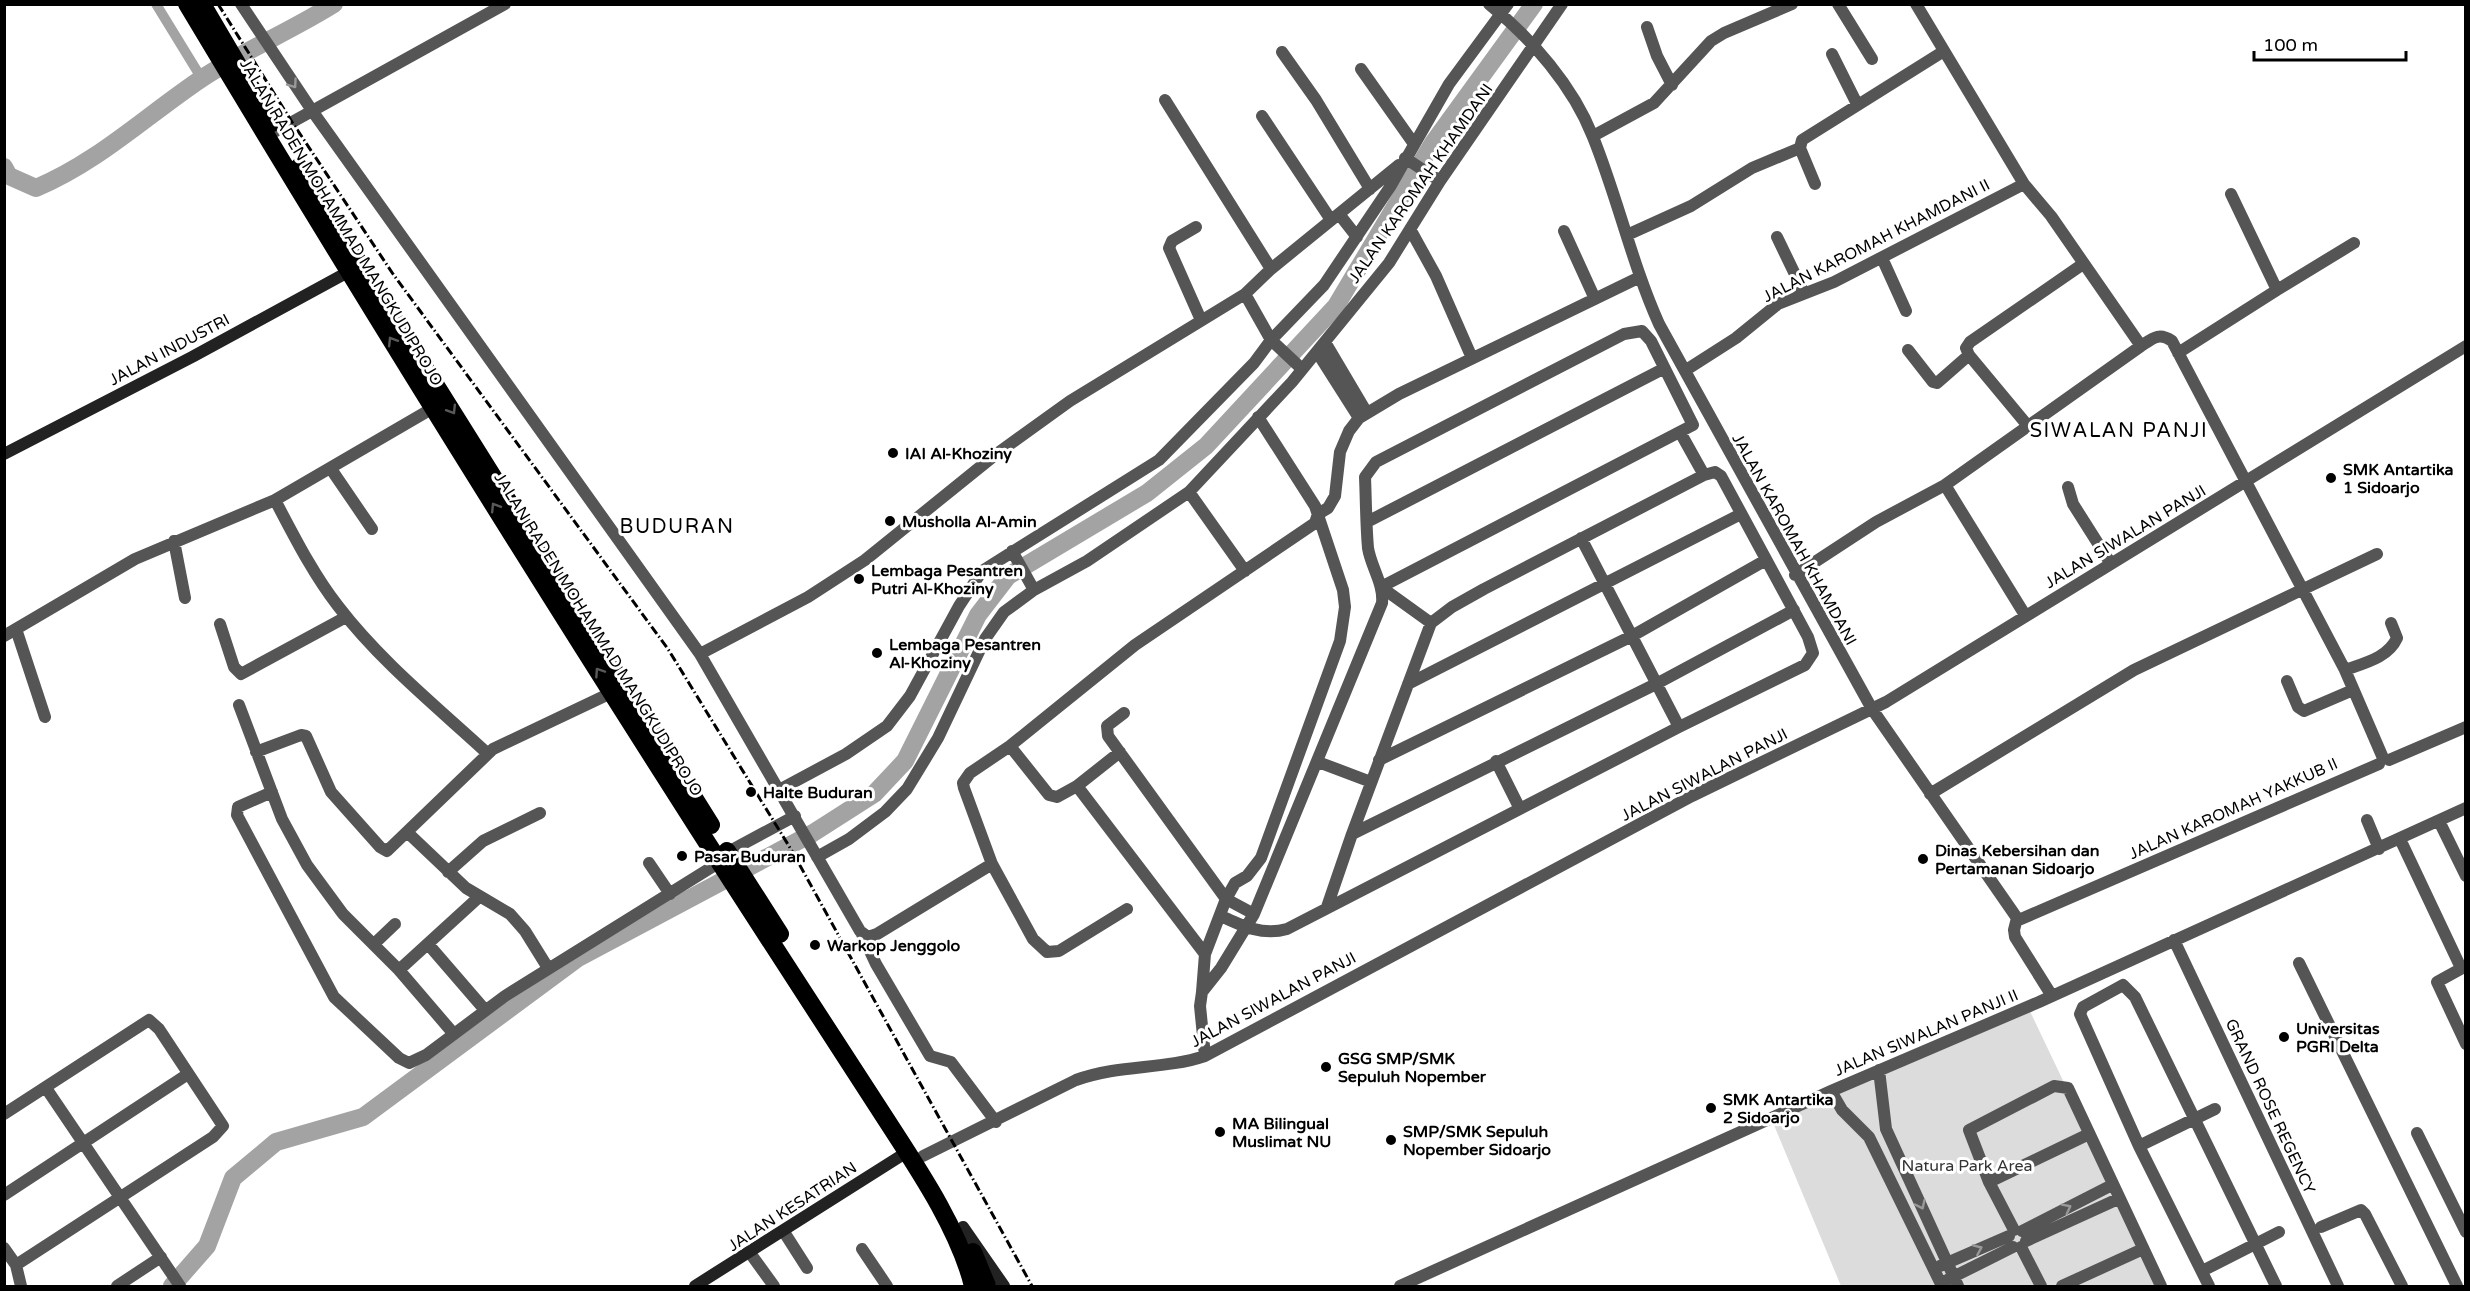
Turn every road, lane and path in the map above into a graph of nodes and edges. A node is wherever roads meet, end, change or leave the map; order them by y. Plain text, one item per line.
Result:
1 (187, 4) edge
2 (202, 4) edge
3 (241, 4) edge
4 (505, 4) edge
5 (1489, 4) edge
6 (1562, 4) edge
7 (1792, 4) edge
8 (1838, 4) edge
9 (1917, 4) edge
10 (1768, 9) edge
11 (1505, 13) edge
12 (1647, 27) dead end
13 (1534, 47) junction
14 (1944, 51) junction
15 (223, 52) junction
16 (1282, 52) dead end
17 (1832, 54) dead end
18 (1872, 59) dead end
19 (1361, 69) dead end
20 (238, 78) junction
21 (1672, 84) junction
22 (1165, 99) dead end
23 (1857, 104) junction
24 (313, 112) junction
25 (1262, 116) dead end
26 (276, 131) junction
27 (1593, 136) junction
28 (1414, 144) junction
29 (1800, 148) junction
30 (1406, 161) junction
31 (1435, 178) junction
32 (1815, 184) dead end
33 (2024, 184) junction
34 (1370, 189) junction
35 (2231, 194) dead end
36 (1335, 217) junction
37 (1196, 227) dead end
38 (1410, 229) junction
39 (1564, 231) dead end
40 (1627, 235) junction
41 (1357, 237) junction
42 (1776, 237) dead end
43 (2354, 243) dead end
44 (1882, 258) junction
45 (2083, 264) junction
46 (1271, 269) junction
47 (348, 272) junction
48 (1640, 277) junction
49 (2277, 290) junction
50 (1804, 293) junction
51 (1245, 294) junction
52 (1595, 299) junction
53 (1906, 311) dead end
54 (1201, 320) junction
55 (1325, 342) junction
56 (1274, 344) junction
57 (2141, 346) junction
58 (2466, 346) edge
59 (1908, 350) dead end
60 (1317, 352) junction
61 (2178, 353) junction
62 (1969, 355) junction
63 (1472, 358) junction
64 (1299, 367) junction
65 (1663, 369) junction
66 (1686, 370) junction
67 (433, 408) junction
68 (1363, 416) junction
69 (1258, 417) junction
70 (1710, 418) junction
71 (1693, 425) junction
72 (2028, 426) junction
73 (1680, 432) junction
74 (4, 454) edge
75 (332, 469) junction
76 (1704, 474) junction
77 (2245, 483) junction
78 (1945, 485) junction
79 (2068, 487) dead end
80 (1189, 492) junction
81 (275, 500) junction
82 (1318, 514) junction
83 (1741, 514) junction
84 (1367, 522) junction
85 (372, 529) dead end
86 (1581, 538) junction
87 (174, 541) junction
88 (1013, 553) junction
89 (2377, 554) dead end
90 (1766, 560) junction
91 (2111, 564) junction
92 (1245, 572) junction
93 (1796, 575) junction
94 (1605, 584) junction
95 (1032, 587) junction
96 (1381, 587) junction
97 (2303, 588) junction
98 (185, 598) dead end
99 (565, 608) junction
100 (1794, 610) junction
101 (2025, 615) junction
102 (346, 617) junction
103 (1431, 623) junction
104 (2391, 623) dead end
105 (220, 624) dead end
106 (16, 629) junction
107 (582, 635) junction
108 (4, 636) edge
109 (1632, 636) junction
110 (700, 654) junction
111 (2345, 670) junction
112 (2287, 681) dead end
113 (1658, 683) junction
114 (1408, 684) junction
115 (2353, 690) junction
116 (613, 692) junction
117 (239, 705) dead end
118 (1872, 709) junction
119 (1124, 713) dead end
120 (45, 717) dead end
121 (1679, 727) junction
122 (2466, 727) edge
123 (1010, 746) junction
124 (256, 752) junction
125 (1119, 752) junction
126 (487, 753) junction
127 (1379, 760) junction
128 (1497, 761) junction
129 (2384, 761) junction
130 (1318, 762) junction
131 (1371, 782) junction
132 (1077, 786) junction
133 (779, 790) junction
134 (272, 792) junction
135 (1930, 794) junction
136 (2466, 808) edge
137 (1520, 809) junction
138 (540, 813) dead end
139 (795, 816) junction
140 (2367, 820) dead end
141 (2439, 821) junction
142 (407, 832) junction
143 (1352, 834) junction
144 (2400, 839) junction
145 (2379, 849) junction
146 (817, 856) junction
147 (724, 858) junction
148 (649, 863) dead end
149 (992, 864) junction
150 (448, 872) junction
151 (2466, 876) edge
152 (670, 894) junction
153 (479, 897) junction
154 (1226, 899) junction
155 (1327, 907) junction
156 (1127, 909) dead end
157 (1254, 914) junction
158 (1221, 916) junction
159 (2017, 918) junction
160 (395, 924) dead end
161 (1244, 927) junction
162 (860, 931) junction
163 (2174, 940) junction
164 (374, 944) junction
165 (428, 944) junction
166 (1205, 954) junction
167 (2300, 963) dead end
168 (2464, 967) edge
169 (548, 968) junction
170 (399, 970) junction
171 (2100, 973) junction
172 (1202, 992) junction
173 (2109, 993) junction
174 (2052, 996) junction
175 (485, 1010) junction
176 (453, 1034) junction
177 (2466, 1044) edge
178 (1205, 1056) junction
179 (1879, 1070) junction
180 (188, 1074) junction
181 (46, 1088) junction
182 (1831, 1091) junction
183 (2215, 1109) dead end
184 (4, 1114) edge
185 (2193, 1119) junction
186 (996, 1122) junction
187 (1886, 1130) junction
188 (2417, 1133) dead end
189 (2089, 1134) junction
190 (1869, 1137) junction
191 (84, 1143) junction
192 (2139, 1146) junction
193 (915, 1154) junction
194 (1989, 1182) junction
195 (2112, 1185) junction
196 (4, 1195) edge
197 (121, 1197) junction
198 (2118, 1198) junction
199 (963, 1227) junction
200 (2321, 1227) dead end
201 (784, 1232) junction
202 (2279, 1232) dead end
203 (2466, 1232) edge
204 (2018, 1239) junction
205 (2255, 1244) junction
206 (4, 1248) edge
207 (862, 1249) dead end
208 (2143, 1249) junction
209 (750, 1253) junction
210 (161, 1257) junction
211 (1947, 1262) junction
212 (16, 1265) junction
213 (807, 1268) dead end
214 (1934, 1269) junction
215 (2202, 1271) junction
216 (1956, 1282) edge
217 (1942, 1285) edge
218 (21, 1287) edge
219 (117, 1287) edge
220 (180, 1287) edge
221 (695, 1287) edge
222 (774, 1287) edge
223 (887, 1287) edge
224 (973, 1287) edge
225 (987, 1287) edge
226 (1004, 1287) edge
227 (1400, 1287) edge
228 (2041, 1287) edge
229 (2061, 1287) edge
230 (2161, 1287) edge
231 (2209, 1287) edge
232 (2276, 1287) edge
233 (2338, 1287) edge
234 (2402, 1287) edge
235 (2457, 1287) edge

1 - 15 highway, JALAN RADEN MOHAMMAD MANGKUDIPROJO
2 - 15 highway, JALAN RADEN MOHAMMAD MANGKUDIPROJO
3 -> 24 street
4 - 24 street
5 - 11 street
6 - 13 street
7 - 10 street
8 - 18 street
9 - 14 street
10 - 21 street
11 - 13 street
11 - 28 street
12 - 21 street
13 - 27 street, JALAN KAROMAH KHAMDANI
13 - 31 street, JALAN KAROMAH KHAMDANI
14 - 23 street
14 - 33 street
15 - 20 highway, JALAN RADEN MOHAMMAD MANGKUDIPROJO
16 - 34 street
17 - 23 street
19 - 28 street
20 - 26 highway, JALAN RADEN MOHAMMAD MANGKUDIPROJO
20 - 47 highway, JALAN RADEN MOHAMMAD MANGKUDIPROJO
21 - 27 street
22 - 46 street
23 - 29 street
24 - 26 street
24 - 110 street
25 - 36 street
26 -> 99 highway, JALAN RADEN MOHAMMAD MANGKUDIPROJO
27 - 40 street, JALAN KAROMAH KHAMDANI
28 - 30 street
29 - 32 street
29 - 40 street
30 - 31 street
30 - 34 street
30 - 41 street
31 - 38 street, JALAN KAROMAH KHAMDANI
33 - 44 street, JALAN KAROMAH KHAMDANI II
33 - 45 street
34 - 36 street
35 - 49 street
36 - 41 street
36 - 46 street
37 - 54 street
38 - 55 street, JALAN KAROMAH KHAMDANI
38 - 63 street
39 - 52 street
40 - 48 street, JALAN KAROMAH KHAMDANI
41 - 56 street
42 - 50 street
43 - 49 street
44 - 50 street, JALAN KAROMAH KHAMDANI II
44 - 53 street
45 - 57 street
45 - 62 street
46 - 51 street
67 -> 47 highway, JALAN RADEN MOHAMMAD MANGKUDIPROJO
47 - 74 street, JALAN INDUSTRI
48 - 52 street
48 - 66 street, JALAN KAROMAH KHAMDANI
49 - 61 street
50 - 66 street, JALAN KAROMAH KHAMDANI II
51 - 54 street
51 - 56 street
52 - 63 street
54 - 110 street
55 - 60 street, JALAN KAROMAH KHAMDANI
55 - 68 street
56 - 64 street
56 - 88 street
57 - 61 street
57 - 72 street
58 - 77 street, JALAN SIWALAN PANJI
59 - 62 street
60 - 64 street, JALAN KAROMAH KHAMDANI
60 - 68 street
61 - 77 street
62 - 72 street
63 - 68 street
64 - 69 street, JALAN KAROMAH KHAMDANI
65 - 71 street
65 - 84 street
65 - 84 street
66 - 70 street, JALAN KAROMAH KHAMDANI
67 - 75 street
99 -> 67 highway, JALAN RADEN MOHAMMAD MANGKUDIPROJO
68 - 82 street
69 - 80 street, JALAN KAROMAH KHAMDANI
69 - 82 street
70 - 71 street
70 - 93 street, JALAN KAROMAH KHAMDANI
71 - 73 street
72 - 78 street
73 - 76 street
73 - 96 street
75 - 81 street
75 - 85 street
76 - 83 street
76 - 86 street
77 - 91 street, JALAN SIWALAN PANJI
77 - 97 street
78 - 93 street
78 - 101 street
79 - 91 street
80 - 92 street
80 - 95 street, JALAN KAROMAH KHAMDANI
81 - 87 street
81 - 102 street
82 - 92 street
82 - 154 street
83 - 90 street
83 - 94 street
84 - 96 street
86 - 94 street
86 - 103 street
87 - 98 street
87 - 106 street
88 - 95 street
88 - 133 street
89 - 97 street
90 - 100 street
90 - 109 street
91 - 101 street, JALAN SIWALAN PANJI
92 - 123 street
93 - 118 street, JALAN KAROMAH KHAMDANI
94 - 109 street
94 - 114 street
95 - 146 street, JALAN KAROMAH KHAMDANI
96 - 103 street
96 - 130 street
97 - 111 street
97 - 135 street
99 - 107 highway, JALAN RADEN MOHAMMAD MANGKUDIPROJO
100 - 113 street
100 - 121 street
101 - 118 street, JALAN SIWALAN PANJI
102 - 105 street
102 - 126 street
103 - 114 street
104 - 111 street
106 - 108 street
106 - 120 street
116 -> 107 highway, JALAN RADEN MOHAMMAD MANGKUDIPROJO
107 - 147 highway, JALAN RADEN MOHAMMAD MANGKUDIPROJO
109 - 113 street
109 - 127 street
110 - 133 street
111 - 115 street
112 - 115 street
113 - 121 street
113 - 128 street
114 - 127 street
115 - 129 street
116 - 126 street
116 - 147 highway, JALAN RADEN MOHAMMAD MANGKUDIPROJO
117 - 124 street
118 - 135 street, JALAN KAROMAH KHAMDANI
118 - 178 street, JALAN SIWALAN PANJI
119 - 125 street
121 - 137 street
122 - 129 street, JALAN KAROMAH YAKKUB II
123 - 132 street
123 - 149 street
124 - 134 street
124 - 142 street
125 - 132 street
125 - 154 street
126 - 142 street
127 - 131 street
128 - 137 street
128 - 143 street
129 - 159 street, JALAN KAROMAH YAKKUB II
130 - 131 street
130 - 157 street
131 - 143 street
132 - 166 street
133 - 139 street
134 - 164 street
134 - 176 street
135 - 159 street, JALAN KAROMAH KHAMDANI
136 - 141 street, JALAN SIWALAN PANJI II
137 - 155 street
138 - 150 street
139 - 146 street
139 - 147 street
140 - 145 street
141 - 144 street, JALAN SIWALAN PANJI II
141 - 151 street
142 - 150 street
143 - 155 street
144 - 145 street, JALAN SIWALAN PANJI II
144 - 168 street
145 - 163 street, JALAN SIWALAN PANJI II
146 - 162 street
147 - 152 street
147 - 193 highway, JALAN RADEN MOHAMMAD MANGKUDIPROJO
148 - 152 street
149 - 156 street
149 - 162 street
150 - 153 street
152 - 169 street
153 - 165 street
153 - 169 street
154 - 157 street
154 - 158 street
155 - 161 street
157 - 161 street
158 - 161 street
158 - 166 street
159 - 174 street
160 - 164 street
161 - 172 street
162 - 186 street
163 - 171 street, JALAN SIWALAN PANJI II
163 - 233 street, GRAND ROSE REGENCY
164 - 170 street
165 - 170 street
165 - 175 street
166 - 172 street
167 - 235 street
168 - 177 street
169 - 175 street
170 - 176 street
171 - 173 street
171 - 174 street, JALAN SIWALAN PANJI II
172 - 178 street
173 - 185 street
173 - 192 street
174 - 179 street, JALAN SIWALAN PANJI II
175 - 176 street
178 - 186 street, JALAN SIWALAN PANJI
179 - 182 street, JALAN SIWALAN PANJI II
179 - 187 street
180 - 181 street
180 - 191 street
180 - 197 street
181 - 184 street
181 - 191 street
182 - 190 street
182 - 227 street, JALAN SIWALAN PANJI II
183 - 185 street
185 - 192 street
185 - 205 street
186 - 193 street, JALAN SIWALAN PANJI
187 - 190 street
187 -> 211 street
188 - 203 street
189 - 194 street
189 - 194 street
189 - 195 street
190 - 214 street
191 - 196 street
191 - 197 street
192 - 215 street
193 - 199 highway, JALAN RADEN MOHAMMAD MANGKUDIPROJO
193 - 201 street, JALAN KESATRIAN
193 - 224 highway, JALAN RADEN MOHAMMAD MANGKUDIPROJO
194 - 204 street
195 - 198 street
204 -> 195 street
197 - 210 street
197 - 212 street
198 - 204 street
198 - 208 street
199 - 225 highway, JALAN RADEN MOHAMMAD MANGKUDIPROJO
199 - 226 street, JALAN RADEN MOHAMMAD MANGKUDIPROJO
200 - 234 street
201 - 209 street, JALAN KESATRIAN
201 - 213 street
202 - 205 street
211 -> 204 street
204 - 216 street
204 - 228 street
205 - 215 street
205 - 232 street
206 - 212 street
207 - 223 street
208 - 229 street
208 - 230 street
209 - 221 street, JALAN KESATRIAN
209 - 222 street
210 - 219 street
210 - 220 street
211 - 214 street
211 - 216 street
212 - 218 street
214 - 217 street
215 - 231 street
216 - 217 street

